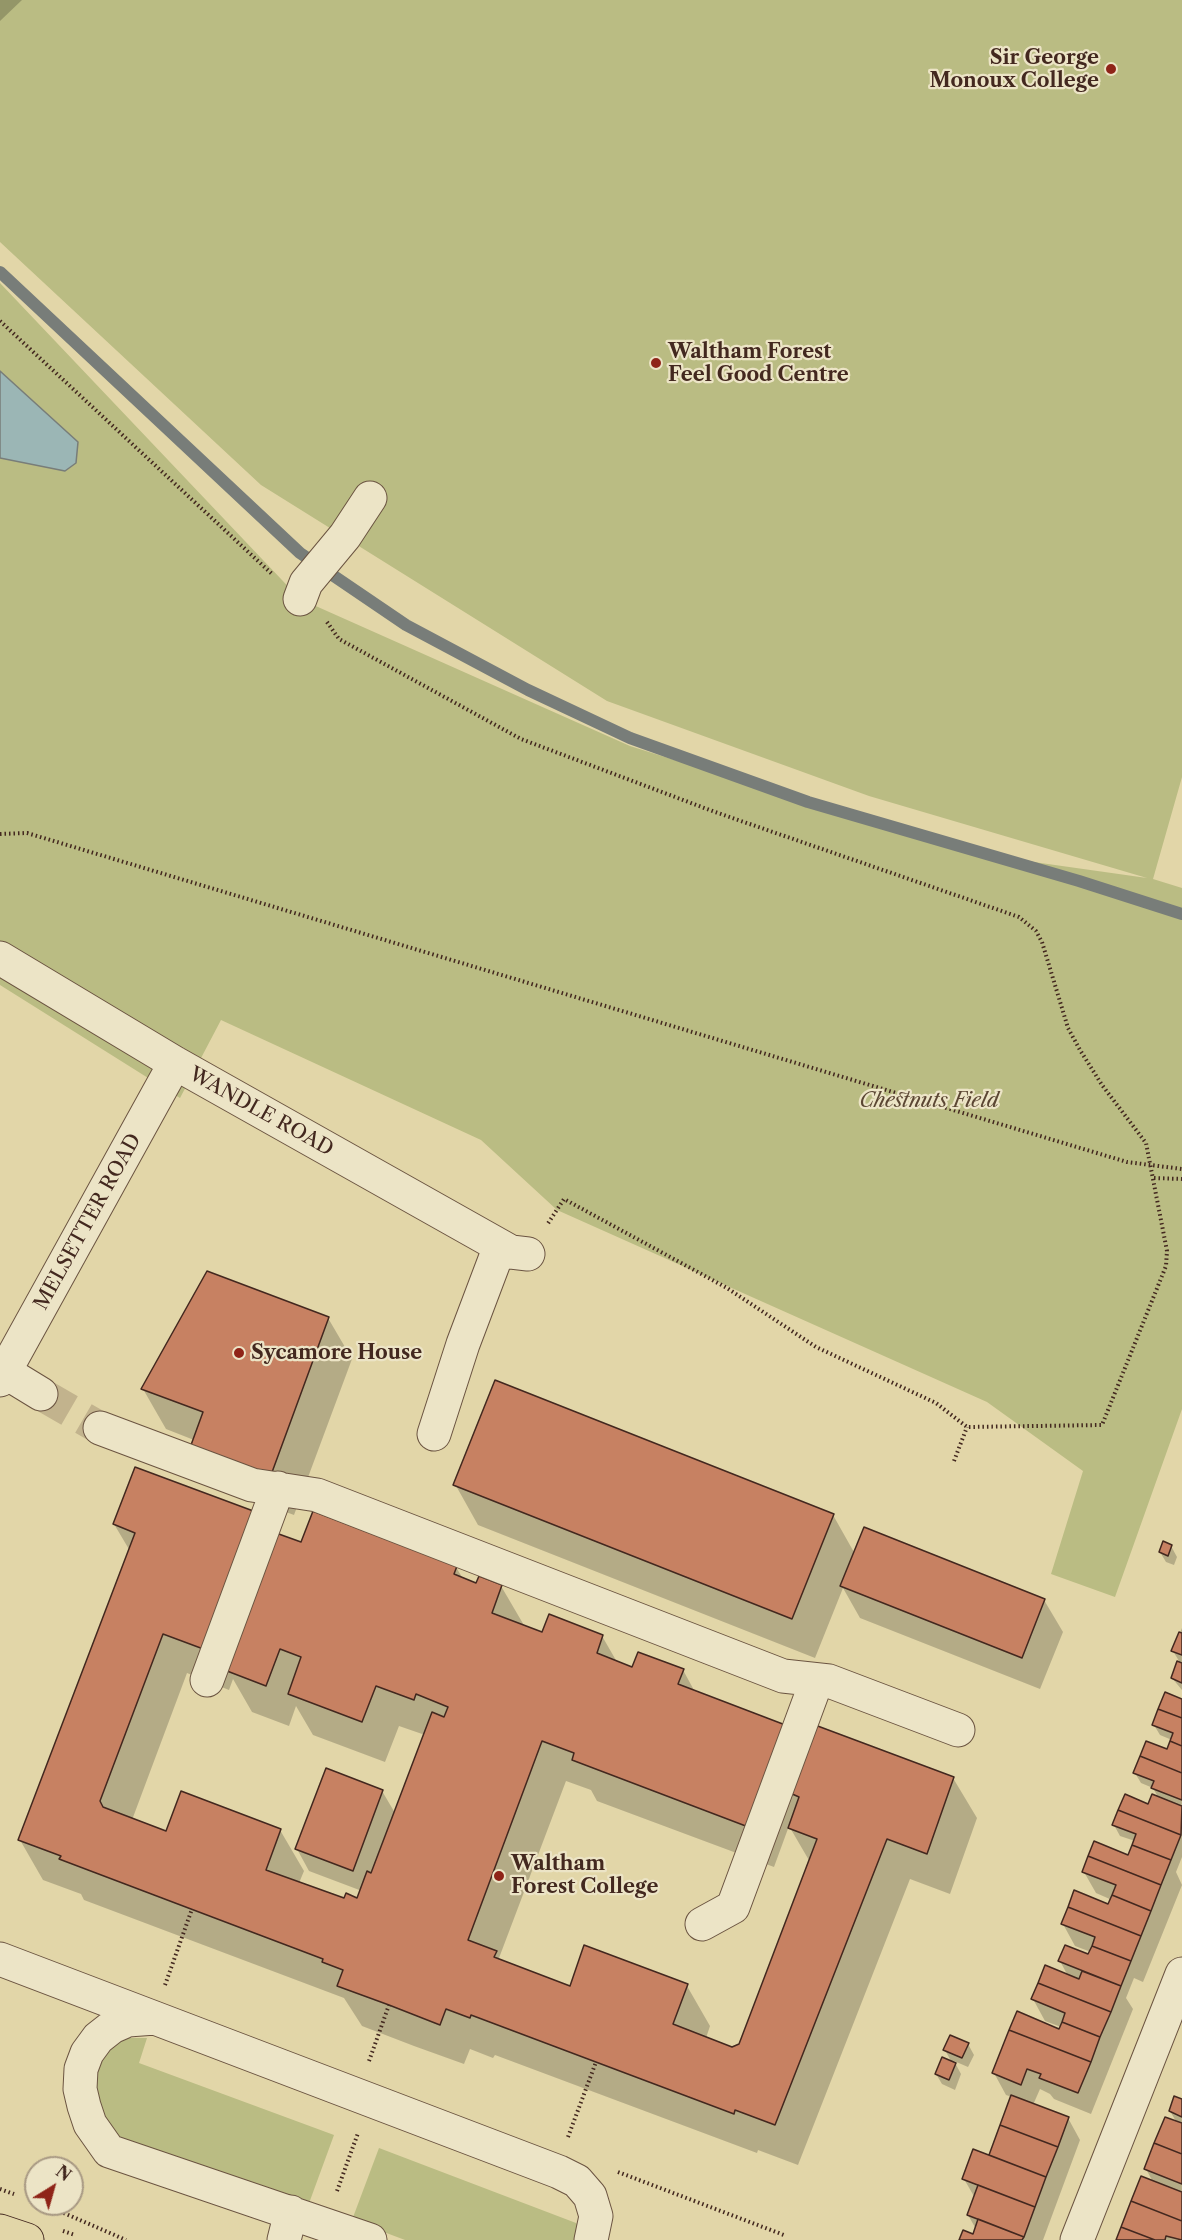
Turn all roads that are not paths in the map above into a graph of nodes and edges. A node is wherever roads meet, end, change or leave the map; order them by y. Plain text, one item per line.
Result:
1 (370, 498) dead end
2 (303, 591) road end
3 (0, 958) edge
4 (175, 1063) junction
5 (2, 1376) edge
6 (40, 1394) tunnel mouth
7 (100, 1428) tunnel mouth
8 (434, 1434) dead end
9 (278, 1488) junction
10 (207, 1680) dead end
11 (817, 1680) junction
12 (958, 1730) dead end
13 (702, 1924) dead end
14 (0, 1959) edge
15 (1182, 1974) edge
16 (159, 2004) junction
17 (288, 2226) edge
18 (0, 2231) edge
19 (365, 2239) edge
20 (27, 2240) edge
21 (591, 2240) edge
22 (1077, 2240) edge

1 - 2 street
3 - 4 street, WANDLE ROAD
4 - 5 street, MELSETTER ROAD
4 - 8 street, WANDLE ROAD
5 - 6 street
7 - 9 street
9 - 10 street
9 - 11 street
11 - 12 street
11 - 13 street
14 - 16 street
15 - 22 street
16 - 17 street
16 - 21 street
17 - 19 street
18 - 20 main road

